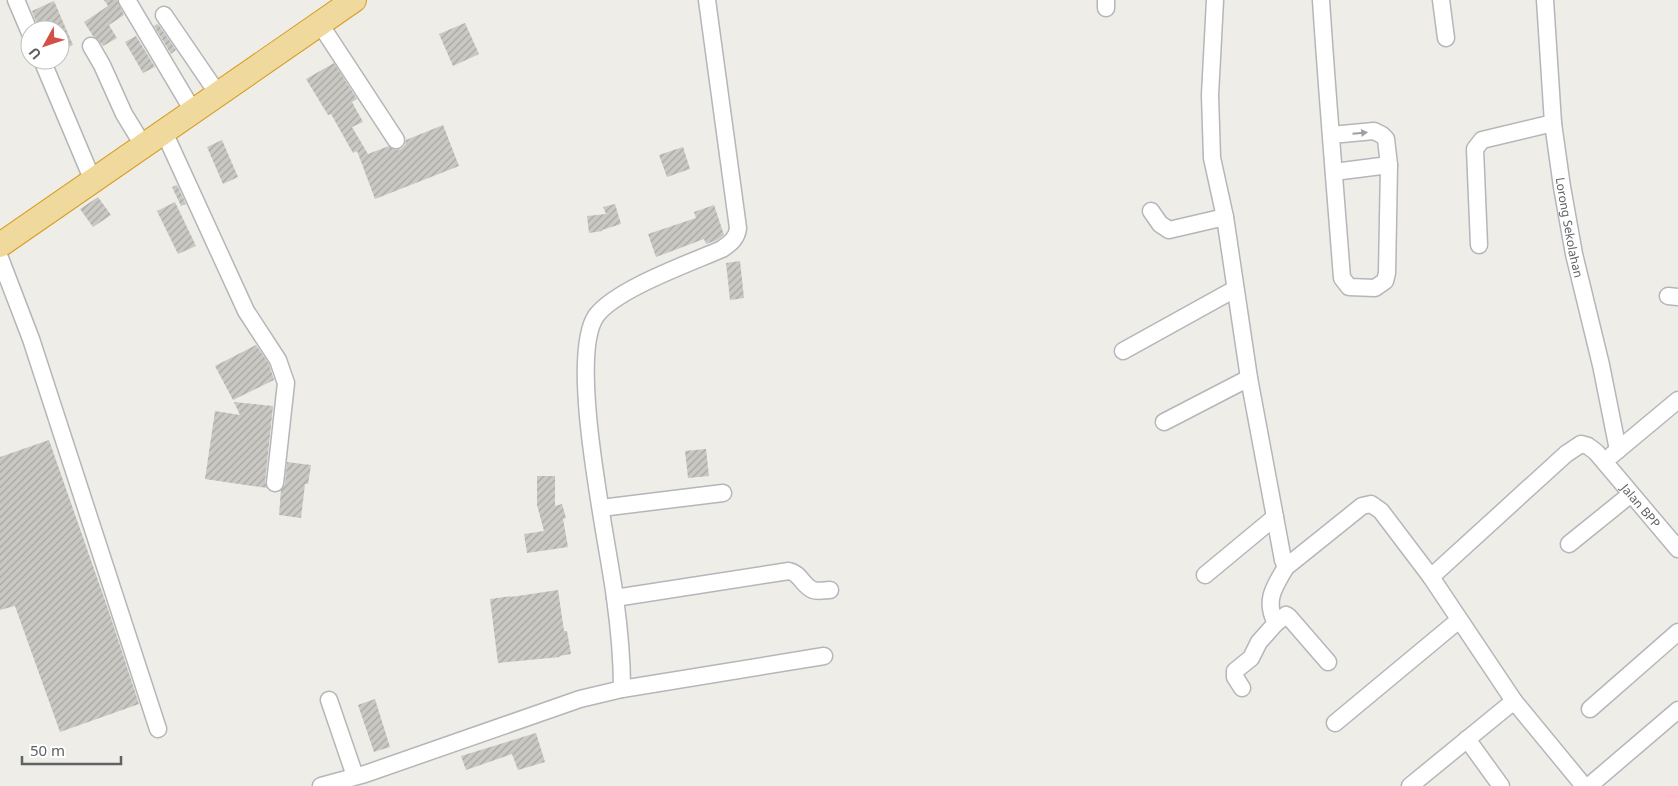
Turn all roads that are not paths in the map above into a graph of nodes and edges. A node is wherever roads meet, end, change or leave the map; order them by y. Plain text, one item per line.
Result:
1 (16, 0) edge
2 (127, 0) edge
3 (354, 0) edge
4 (707, 0) edge
5 (1215, 0) edge
6 (1322, 0) edge
7 (1442, 0) edge
8 (1545, 0) edge
9 (164, 15) dead end
10 (24, 20) edge
11 (320, 24) junction
12 (1446, 38) dead end
13 (91, 46) dead end
14 (46, 70) edge
15 (218, 94) junction
16 (193, 111) junction
17 (1553, 123) junction
18 (164, 132) junction
19 (1331, 135) junction
20 (396, 140) dead end
21 (143, 145) junction
22 (1388, 165) junction
23 (1334, 172) junction
24 (94, 181) junction
25 (1151, 211) dead end
26 (1224, 217) junction
27 (0, 245) edge
28 (1478, 245) dead end
29 (0, 258) edge
30 (1235, 289) junction
31 (1123, 351) dead end
32 (1250, 378) junction
33 (1678, 400) edge
34 (1164, 422) dead end
35 (1618, 450) junction
36 (1604, 461) junction
37 (275, 483) dead end
38 (723, 492) dead end
39 (1631, 494) junction
40 (601, 508) junction
41 (1275, 516) junction
42 (1569, 544) dead end
43 (1678, 549) edge
44 (1286, 567) junction
45 (1204, 575) dead end
46 (1431, 577) junction
47 (830, 590) dead end
48 (616, 598) junction
49 (1459, 620) junction
50 (1276, 623) junction
51 (1678, 632) edge
52 (824, 656) dead end
53 (1328, 662) dead end
54 (1242, 688) dead end
55 (622, 689) junction
56 (329, 700) dead end
57 (1514, 701) junction
58 (1590, 709) dead end
59 (1678, 710) edge
60 (1335, 723) dead end
61 (158, 729) dead end
62 (1467, 739) junction
63 (355, 776) junction
64 (321, 786) edge
65 (1410, 786) edge
66 (1501, 786) edge
67 (1584, 786) edge
68 (1589, 786) edge

1 - 10 street
2 - 16 street
3 - 11 highway
4 - 40 street
5 - 26 street
6 - 19 street
7 - 12 street
8 - 17 street, Lorong Sekolahan
9 - 15 street
11 - 15 highway
11 - 20 street
13 - 21 street
14 - 24 street
15 - 16 highway
16 - 18 highway
17 - 28 street
17 - 35 street, Lorong Sekolahan
18 - 21 highway
18 - 37 street
19 -> 22 street
19 - 23 street
21 - 24 highway
22 - 23 street
22 - 23 street
24 - 27 highway
25 - 26 street
26 - 30 street
29 - 61 street
30 - 31 street
30 - 32 street
32 - 34 street
32 - 41 street
33 - 35 street
35 - 36 street
36 - 39 street, Jalan BPP
36 - 46 street, Jalan BPP
38 - 40 street
39 - 42 street
39 - 43 street, Jalan BPP
40 - 48 street
41 - 44 street
41 - 45 street
44 - 46 street
44 - 50 street
46 - 49 street
47 - 48 street
48 - 55 street
49 - 57 street
49 - 60 street
50 - 53 street
50 - 54 street
51 - 58 street
52 - 55 street
55 - 63 street
56 - 63 street
57 - 62 street
57 - 67 street
59 - 68 street
62 - 65 street
62 - 66 street
63 - 64 street

